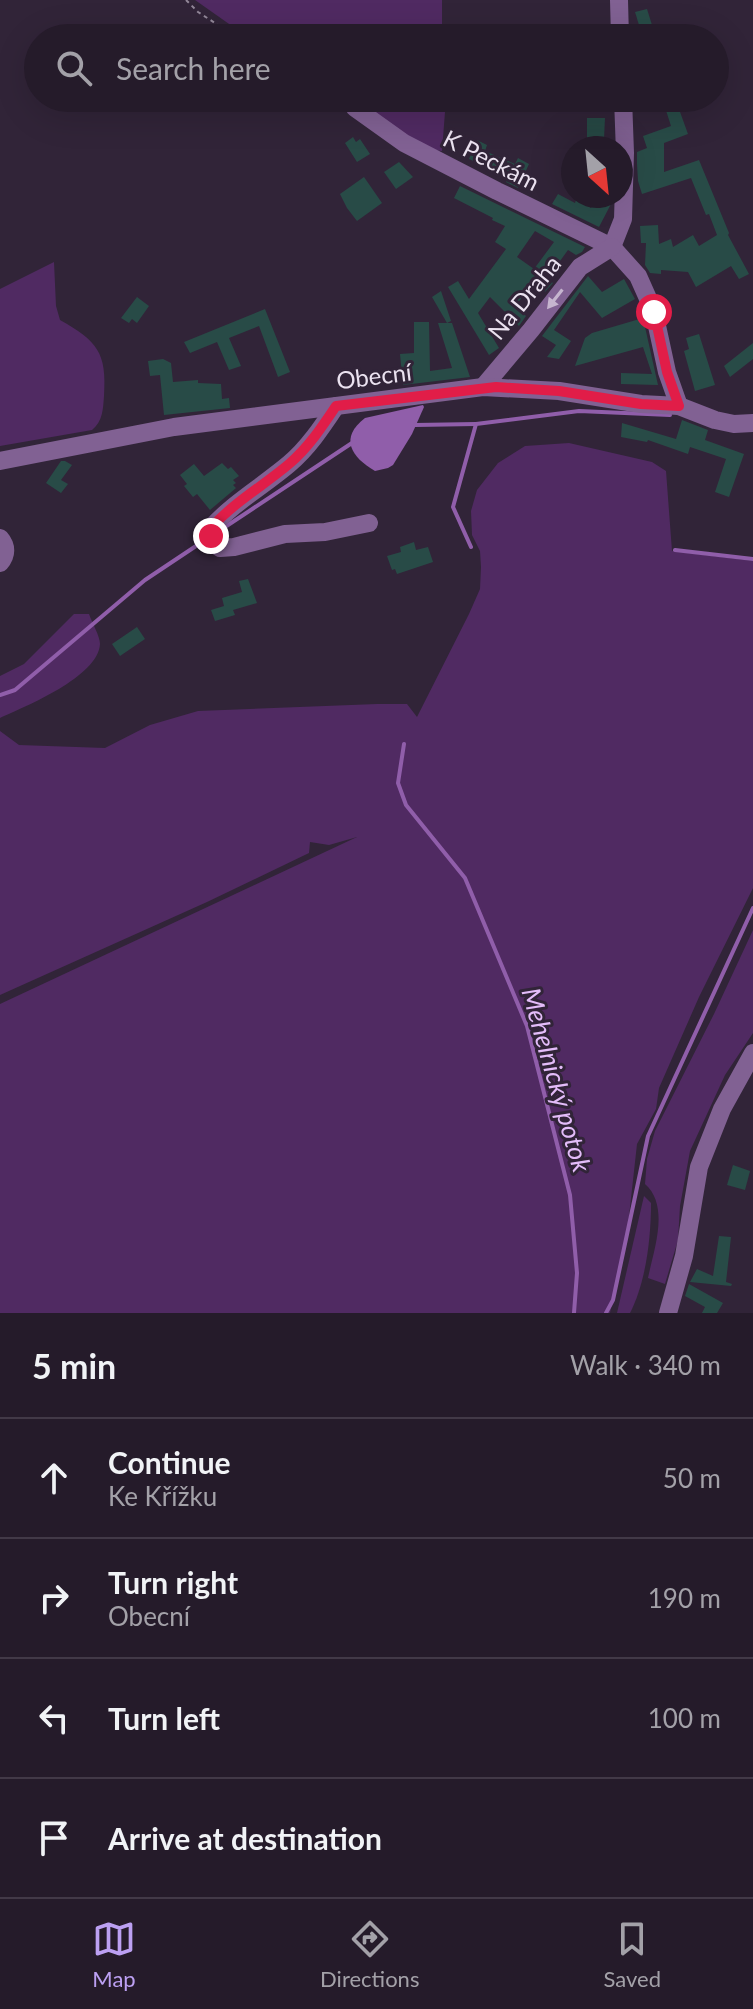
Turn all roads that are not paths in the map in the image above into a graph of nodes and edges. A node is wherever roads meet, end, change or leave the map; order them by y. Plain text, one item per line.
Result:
1 (619, 0) edge
2 (620, 24) edge
3 (361, 112) edge
4 (624, 112) edge
5 (612, 247) junction
6 (483, 387) junction
7 (336, 406) junction
8 (679, 406) junction
9 (753, 423) edge
10 (0, 461) edge
11 (369, 523) dead end
12 (0, 538) edge
13 (0, 563) edge
14 (753, 1053) edge
15 (668, 1313) edge

1 - 2 street
3 - 5 street, K Peckám
4 - 5 street
5 -> 6 street, Na Draha
5 - 8 street
6 - 7 street, Obecní
6 - 8 street, Obecní
7 - 10 street, Obecní
7 - 11 street
8 - 9 street, Obecní
12 - 13 street
14 - 15 street

